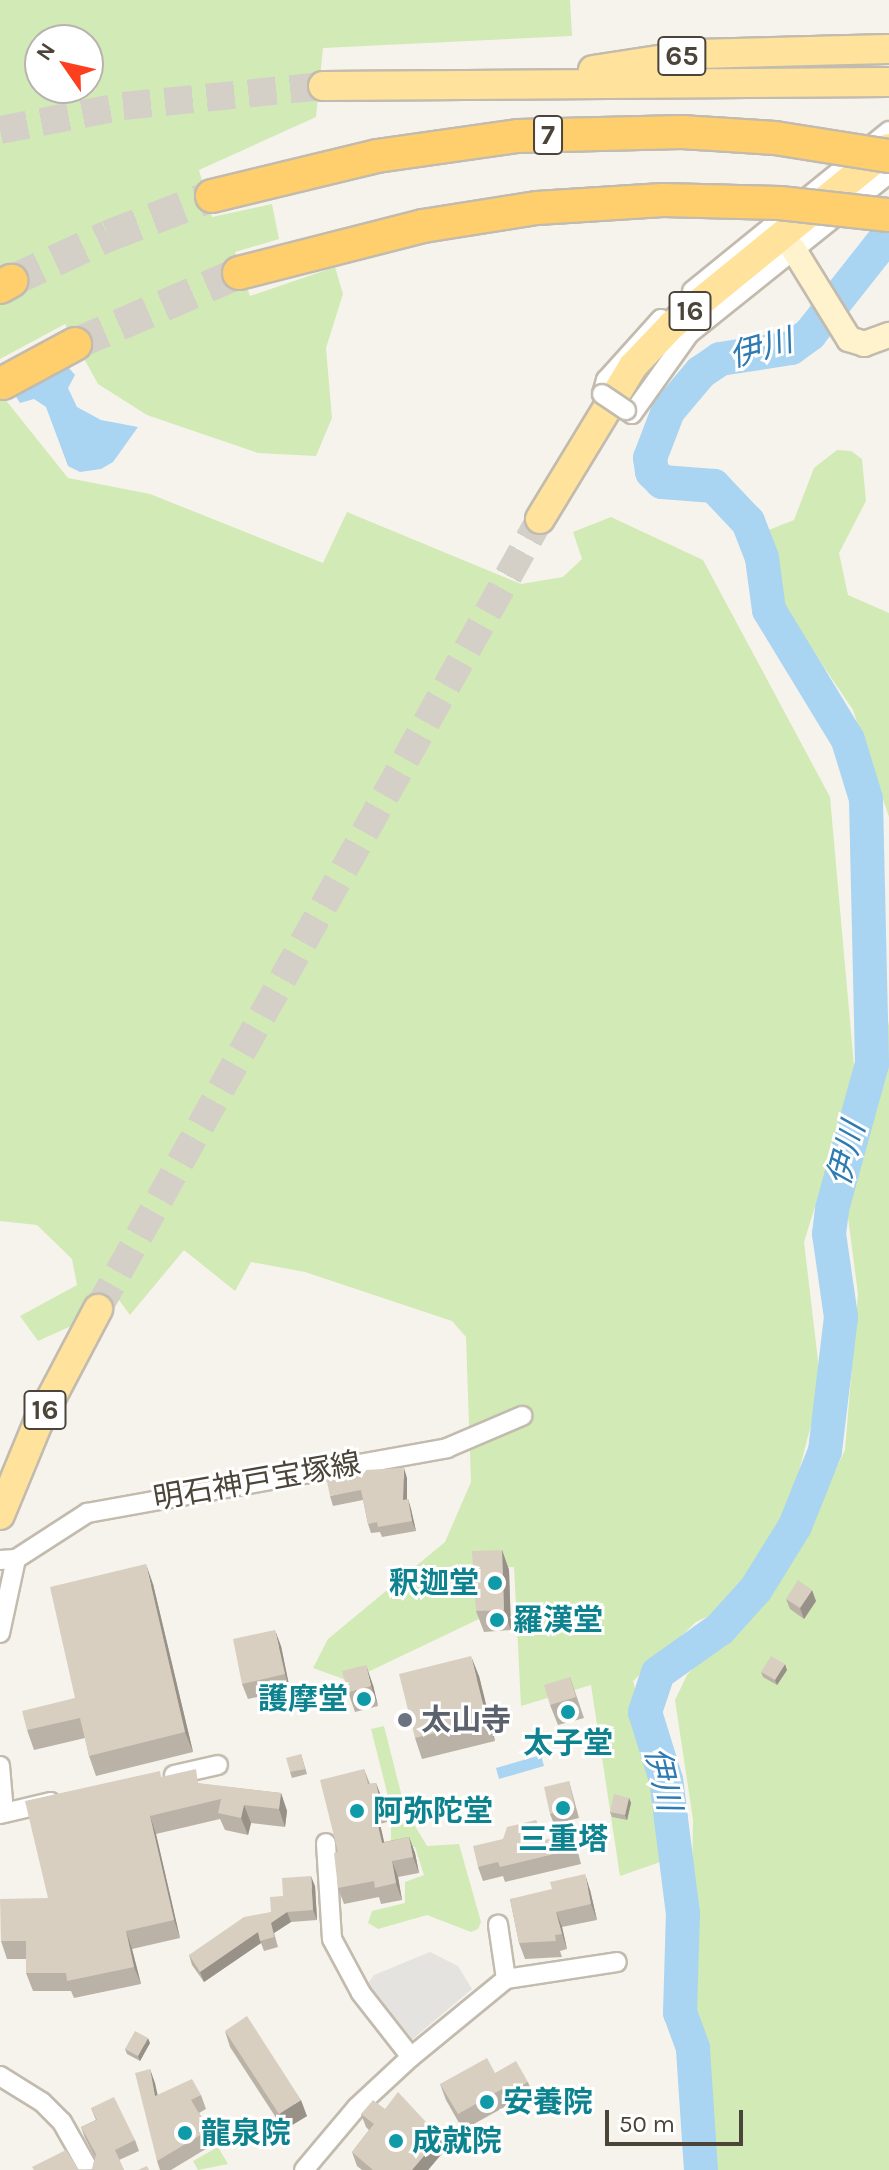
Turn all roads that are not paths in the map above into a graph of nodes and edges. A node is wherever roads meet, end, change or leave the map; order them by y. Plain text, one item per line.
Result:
1 (889, 49) edge
2 (889, 82) edge
3 (323, 86) tunnel mouth
4 (477, 87) junction
5 (889, 131) edge
6 (889, 148) edge
7 (889, 156) edge
8 (889, 174) edge
9 (212, 196) tunnel mouth
10 (889, 215) edge
11 (794, 250) junction
12 (239, 273) tunnel mouth
13 (889, 335) edge
14 (75, 344) tunnel mouth
15 (3, 383) dead end
16 (540, 519) tunnel mouth
17 (98, 1309) tunnel mouth
18 (522, 1416) dead end
19 (0, 1515) edge
20 (8, 1560) edge
21 (0, 1633) edge
22 (218, 1765) dead end
23 (0, 1766) edge
24 (157, 1779) edge
25 (65, 1799) edge
26 (2, 1813) edge
27 (326, 1843) dead end
28 (498, 1925) dead end
29 (617, 1962) dead end
30 (506, 1979) junction
31 (411, 2057) junction
32 (0, 2076) edge
33 (89, 2170) edge
34 (304, 2170) edge

1 - 4 main road, 65
2 - 4 main road, 65
3 - 4 main road, 65
5 - 11 street, bridge
6 - 16 main road, 16
7 - 9 highway, 7, bridge
8 - 11 street
10 - 12 highway, bridge
11 - 13 street
14 - 15 highway
17 - 19 main road, 16
18 - 20 street, 明石神戸宝塚線
20 - 21 street
22 - 24 street
23 - 26 street
25 - 26 street
27 - 31 street
28 - 30 street
29 - 30 street
30 - 31 street
31 - 34 street
32 - 33 street

